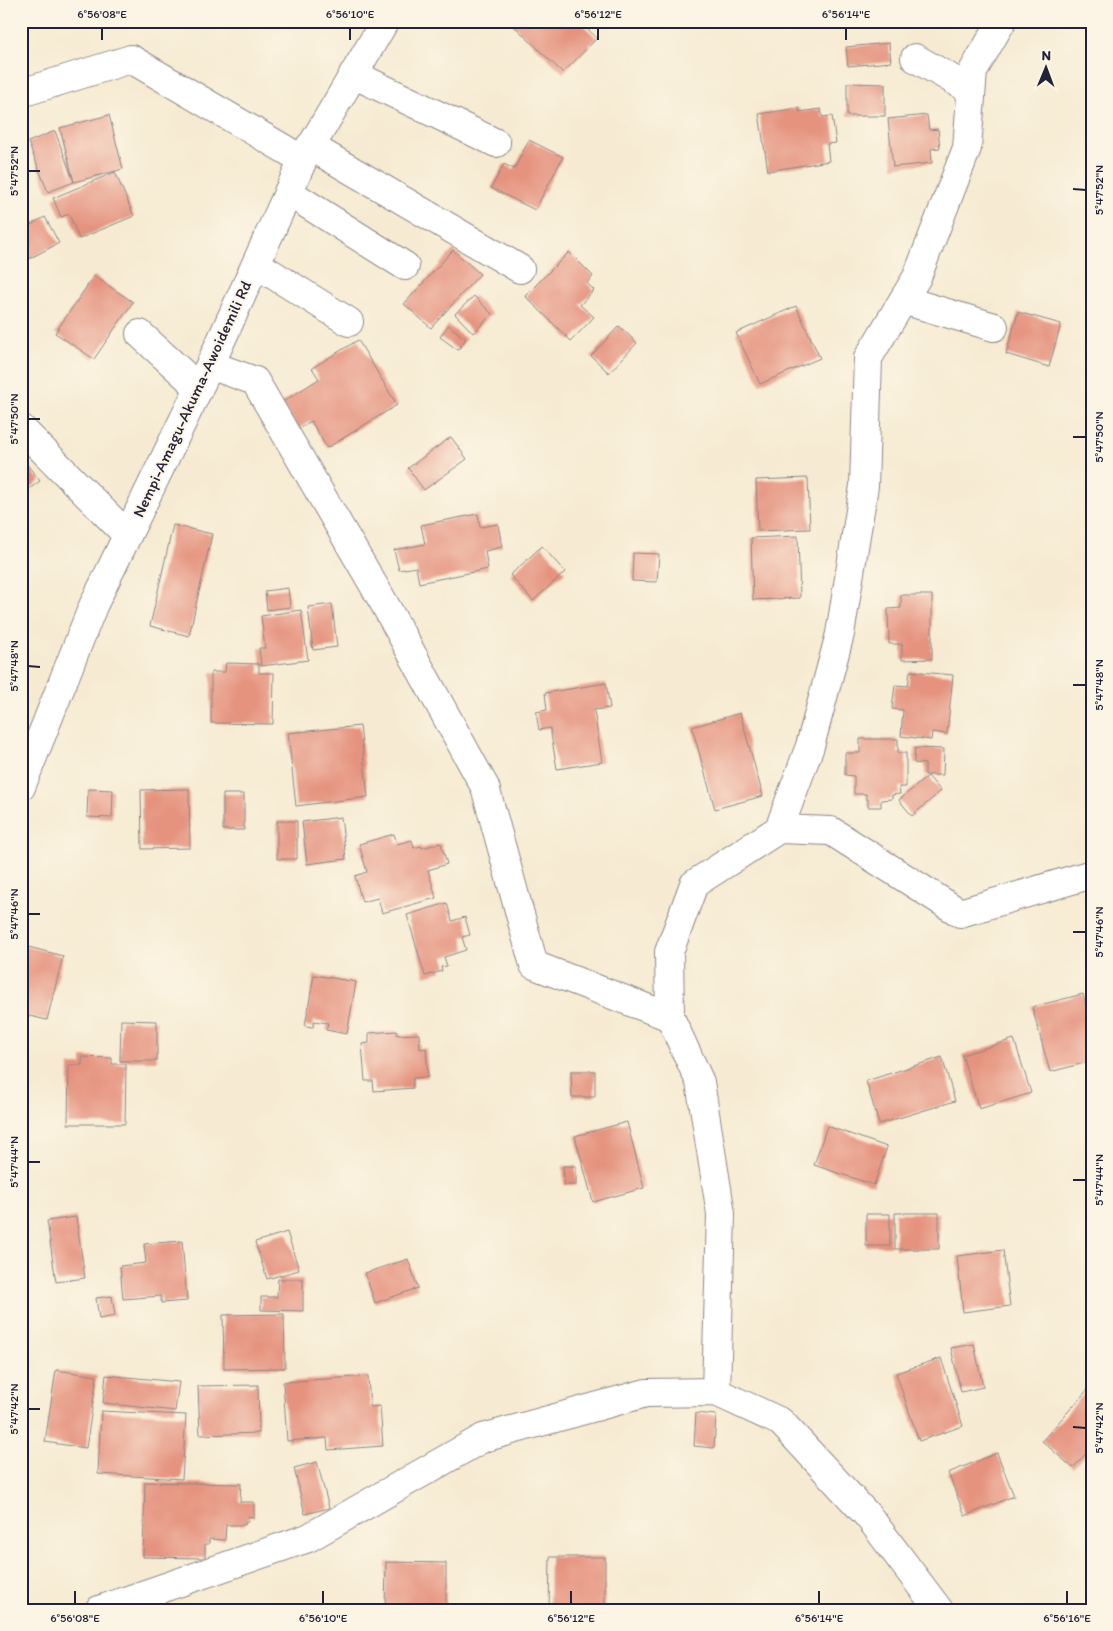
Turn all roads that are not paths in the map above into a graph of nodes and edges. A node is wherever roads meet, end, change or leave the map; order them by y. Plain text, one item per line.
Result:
1 (385, 21) edge
2 (1002, 21) edge
3 (915, 58) dead end
4 (353, 74) junction
5 (971, 90) junction
6 (21, 92) edge
7 (496, 143) dead end
8 (307, 153) junction
9 (288, 192) junction
10 (256, 264) junction
11 (405, 266) dead end
12 (520, 269) dead end
13 (903, 300) junction
14 (349, 322) dead end
15 (994, 326) dead end
16 (140, 334) dead end
17 (204, 376) junction
18 (21, 428) edge
19 (127, 535) junction
20 (21, 787) edge
21 (779, 829) junction
22 (1092, 874) edge
23 (670, 1017) junction
24 (716, 1392) junction
25 (99, 1610) edge
26 (939, 1610) edge

1 - 4 street, Nempi-Amagu-Akuma-Awoidemili Rd
2 - 5 street
3 - 5 street
4 - 7 street
4 - 8 street, Nempi-Amagu-Akuma-Awoidemili Rd
5 - 13 street
6 - 8 street
8 - 9 street, Nempi-Amagu-Akuma-Awoidemili Rd
8 - 12 street
9 - 10 street, Nempi-Amagu-Akuma-Awoidemili Rd
9 - 11 street
10 - 14 street
10 - 17 street, Nempi-Amagu-Akuma-Awoidemili Rd
13 - 15 street
13 - 21 street
16 - 17 street
17 - 19 street, Nempi-Amagu-Akuma-Awoidemili Rd
17 - 23 street
18 - 19 street
19 - 20 street, Nempi-Amagu-Akuma-Awoidemili Rd
21 - 22 street
21 - 23 street
23 - 24 street
24 - 25 street
24 - 26 street

